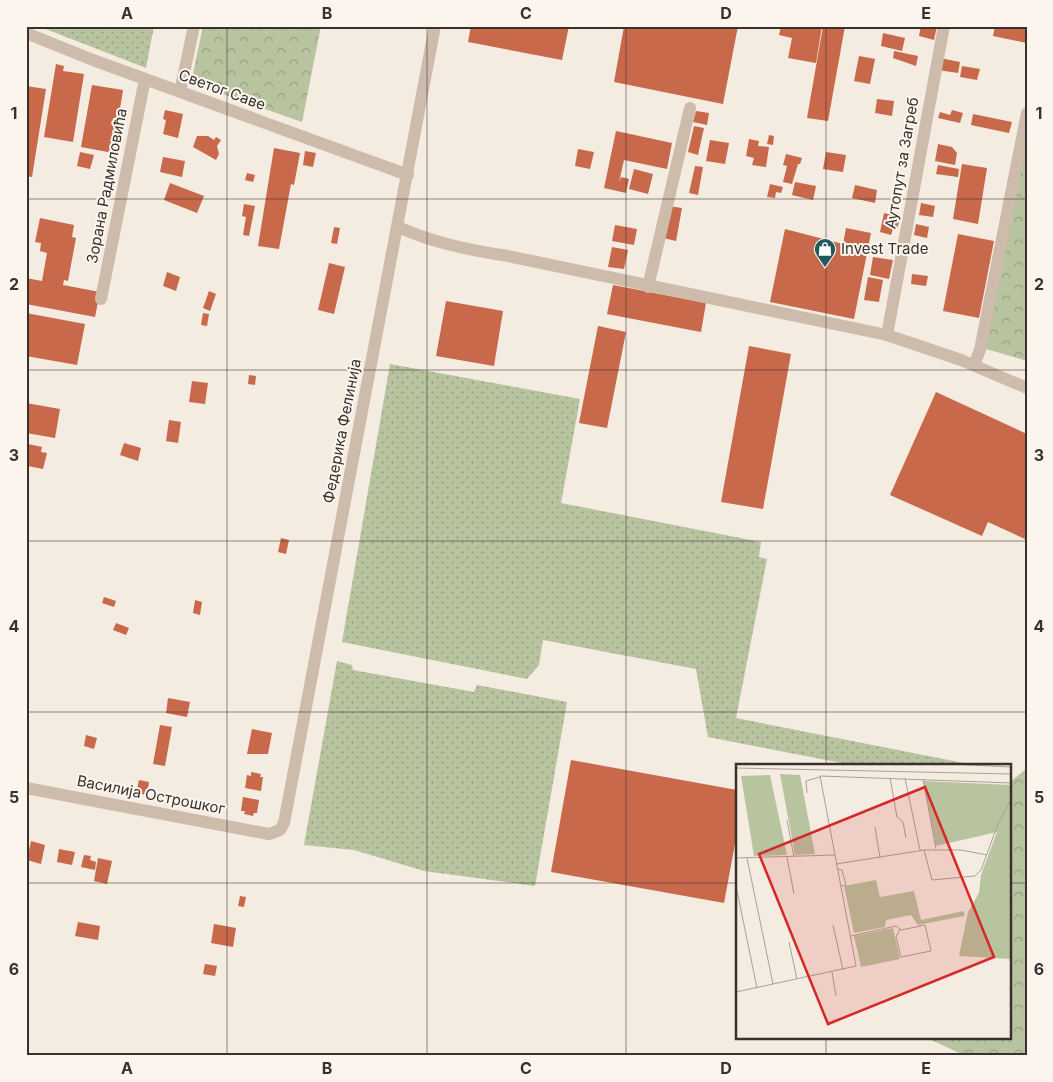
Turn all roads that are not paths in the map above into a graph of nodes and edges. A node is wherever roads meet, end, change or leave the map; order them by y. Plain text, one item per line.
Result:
1 (194, 26) edge
2 (435, 26) edge
3 (944, 26) edge
4 (26, 33) edge
5 (145, 79) junction
6 (180, 92) junction
7 (690, 108) dead end
8 (1027, 113) edge
9 (408, 175) junction
10 (398, 228) junction
11 (648, 287) junction
12 (101, 299) dead end
13 (887, 336) junction
14 (974, 365) junction
15 (1027, 388) edge
16 (26, 788) edge
17 (269, 834) joint

1 - 6 street
2 - 9 street, Федерика Фелинија
3 - 13 street, Аутопут за Загреб
4 - 5 street, Светог Саве
5 - 6 street, Светог Саве
5 - 12 street, Зорана Радмиловића
6 - 9 street, Светог Саве
7 - 11 street
8 - 14 street
9 - 10 street, Федерика Фелинија
10 - 11 street
10 - 17 street, Федерика Фелинија
11 - 13 street
13 - 14 street
14 - 15 street
16 - 17 street, Василија Острошког

